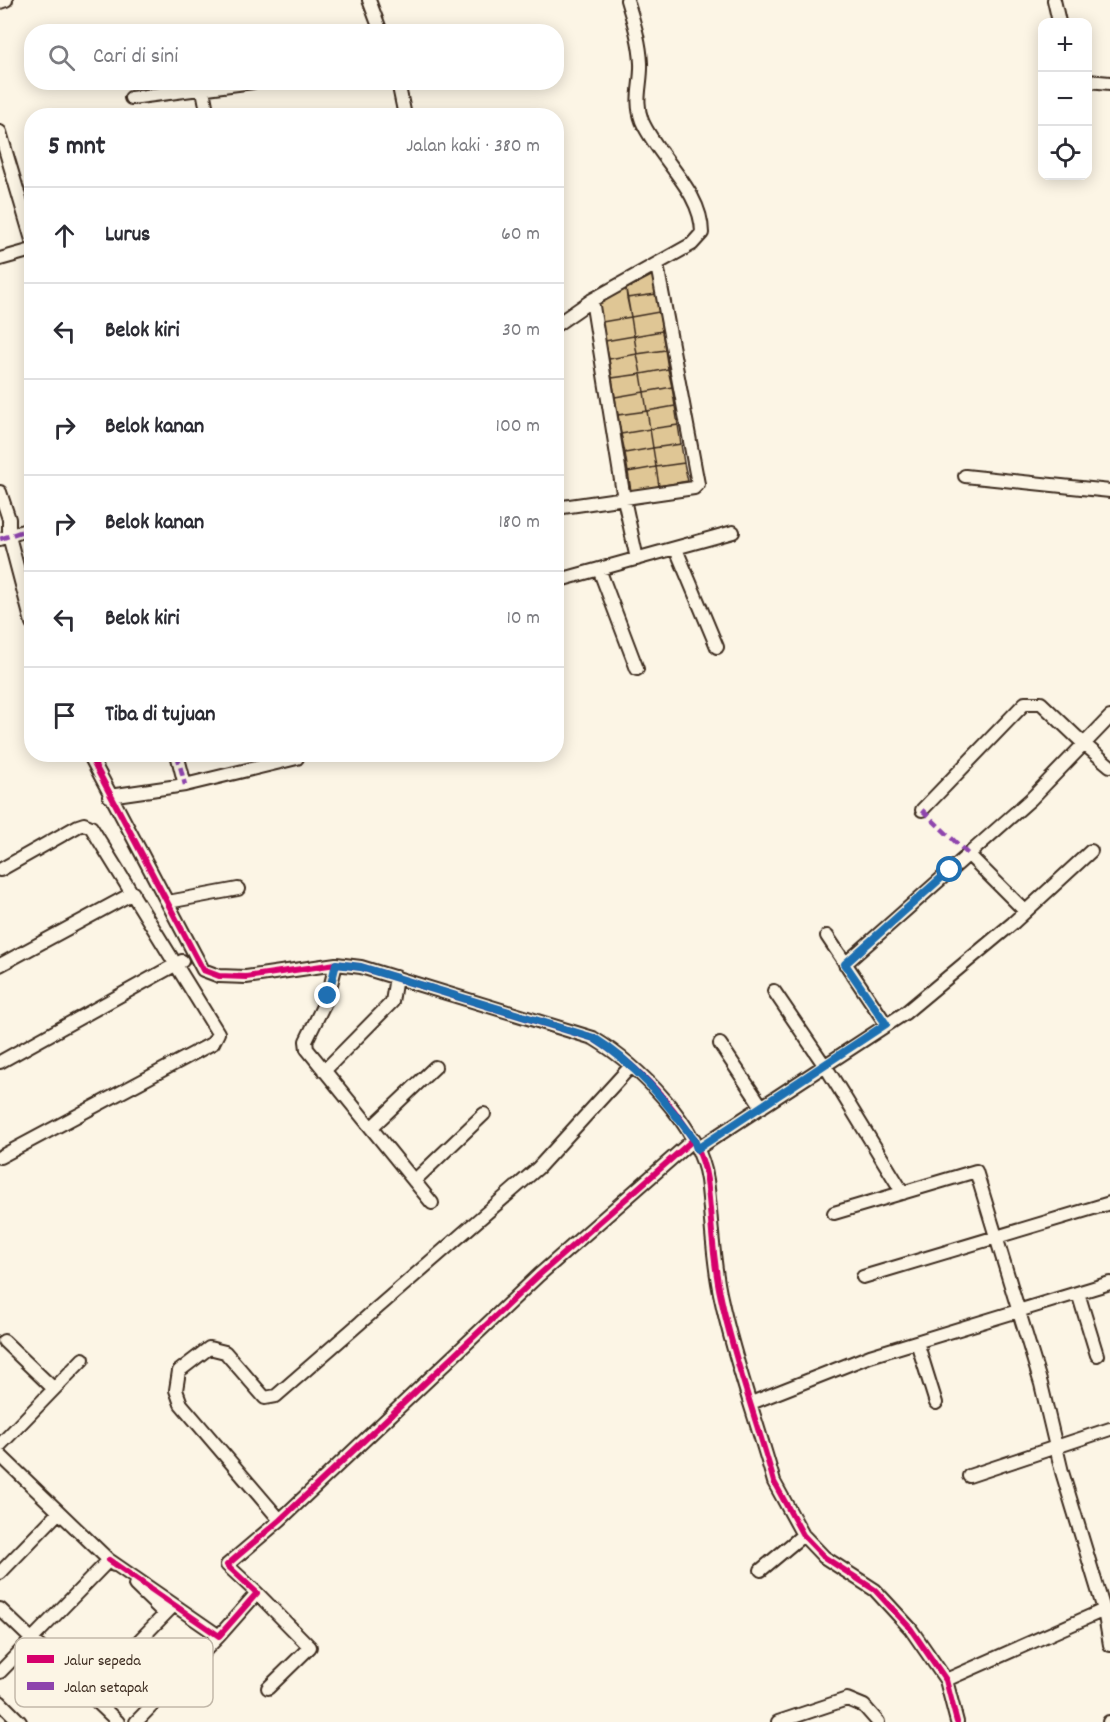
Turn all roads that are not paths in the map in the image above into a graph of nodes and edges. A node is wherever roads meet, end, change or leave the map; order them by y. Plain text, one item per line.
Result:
1 (6, 0) edge
2 (369, 0) edge
3 (627, 0) edge
4 (1054, 0) edge
5 (0, 2) edge
6 (1058, 18) edge
7 (378, 24) edge
8 (1092, 81) edge
9 (1110, 83) edge
10 (203, 90) joint
11 (400, 90) edge
12 (131, 98) dead end
13 (206, 108) edge
14 (403, 108) edge
15 (0, 132) edge
16 (24, 213) edge
17 (24, 252) edge
18 (0, 259) edge
19 (657, 265) junction
20 (592, 300) junction
21 (564, 319) edge
22 (965, 476) dead end
23 (1110, 491) edge
24 (0, 492) edge
25 (624, 499) junction
26 (564, 507) edge
27 (24, 531) edge
28 (733, 532) dead end
29 (5, 538) edge
30 (675, 549) junction
31 (637, 559) junction
32 (599, 569) junction
33 (564, 578) edge
34 (24, 599) edge
35 (717, 647) dead end
36 (638, 669) dead end
37 (1110, 717) edge
38 (1084, 744) junction
39 (92, 762) edge
40 (179, 762) edge
41 (280, 762) edge
42 (1110, 766) edge
43 (185, 785) junction
44 (109, 796) junction
45 (922, 810) dead end
46 (1091, 851) dead end
47 (968, 854) junction
48 (0, 870) edge
49 (238, 889) dead end
50 (133, 893) junction
51 (168, 902) junction
52 (1025, 911) junction
53 (826, 936) dead end
54 (193, 955) junction
55 (177, 963) junction
56 (336, 964) junction
57 (845, 964) junction
58 (0, 965) edge
59 (396, 977) junction
60 (774, 991) dead end
61 (886, 1024) junction
62 (720, 1044) dead end
63 (0, 1062) edge
64 (824, 1065) junction
65 (631, 1066) junction
66 (435, 1067) dead end
67 (324, 1071) junction
68 (762, 1107) junction
69 (484, 1114) dead end
70 (371, 1128) junction
71 (696, 1144) junction
72 (0, 1157) edge
73 (414, 1181) junction
74 (903, 1193) junction
75 (432, 1203) dead end
76 (1110, 1203) edge
77 (834, 1214) dead end
78 (996, 1238) junction
79 (863, 1278) dead end
80 (1110, 1283) edge
81 (1078, 1293) junction
82 (1019, 1312) junction
83 (4, 1341) dead end
84 (917, 1342) junction
85 (1097, 1355) dead end
86 (83, 1359) dead end
87 (54, 1389) junction
88 (751, 1403) junction
89 (936, 1403) dead end
90 (1110, 1429) edge
91 (0, 1445) edge
92 (1056, 1447) junction
93 (0, 1455) edge
94 (969, 1476) dead end
95 (59, 1512) junction
96 (279, 1520) junction
97 (803, 1535) junction
98 (109, 1560) junction
99 (761, 1570) dead end
100 (0, 1573) edge
101 (257, 1593) junction
102 (174, 1604) junction
103 (0, 1609) edge
104 (1104, 1611) junction
105 (165, 1614) junction
106 (219, 1636) junction
107 (30, 1638) edge
108 (34, 1638) edge
109 (142, 1638) edge
110 (213, 1642) edge
111 (1110, 1645) edge
112 (15, 1657) edge
113 (0, 1672) edge
114 (946, 1680) junction
115 (268, 1688) dead end
116 (0, 1702) edge
117 (102, 1707) edge
118 (150, 1707) edge
119 (20, 1722) edge
120 (118, 1722) edge
121 (136, 1722) edge
122 (778, 1722) edge
123 (878, 1722) edge
124 (957, 1722) edge

1 - 5 street
2 - 7 street
3 - 19 street
4 - 6 street
8 - 9 street
10 - 12 street
10 - 13 street
11 - 14 street
15 - 16 street
17 - 18 street
19 - 20 street
19 - 25 street
20 - 21 street
20 - 25 street
22 - 23 street
24 - 29 street
25 - 26 street
25 - 31 street
27 - 29 street
28 - 30 street
29 - 34 street
30 - 31 street
30 - 35 street
31 - 32 street
32 - 33 street
32 - 36 street
37 - 38 street
38 - 42 street
38 - 45 street
38 - 47 street
39 - 44 street
40 - 43 street
41 - 43 street
43 - 44 street
44 - 51 street
46 - 52 street
47 - 52 street
47 - 57 street
48 - 50 street
49 - 51 street
50 - 55 street
50 - 58 street
51 - 54 street
52 - 61 street
53 - 57 street
54 - 55 street
54 - 56 street
55 - 63 street
55 - 72 street
56 - 59 street
56 - 67 street
57 - 61 street
59 - 65 street
59 - 67 street
60 - 64 street
61 - 64 street
62 - 68 street
64 - 68 street
64 - 74 street
65 - 71 street
65 - 96 street
66 - 70 street
67 - 70 street
68 - 71 street
69 - 73 street
70 - 73 street
71 - 88 street
71 - 96 street
73 - 75 street
74 - 77 street
74 - 78 street
76 - 78 street
78 - 79 street
78 - 82 street
80 - 81 street
81 - 82 street
81 - 85 street
82 - 84 street
82 - 92 street
83 - 87 street
84 - 88 street
84 - 89 street
86 - 87 street
87 - 91 street
88 - 97 street
90 - 92 street
92 - 94 street
92 - 104 street
93 - 95 street
95 - 98 street
95 - 100 street
96 - 101 street
97 - 99 street
97 - 114 street
98 - 102 street
98 - 105 street
98 - 108 street
101 - 106 street
101 - 115 street
102 - 105 street
102 - 106 street
103 - 107 street
104 - 111 street
104 - 114 street
105 - 109 street
106 - 110 street
112 - 113 street
114 - 124 street
116 - 119 street
117 - 120 street
118 - 121 street
122 - 123 street

